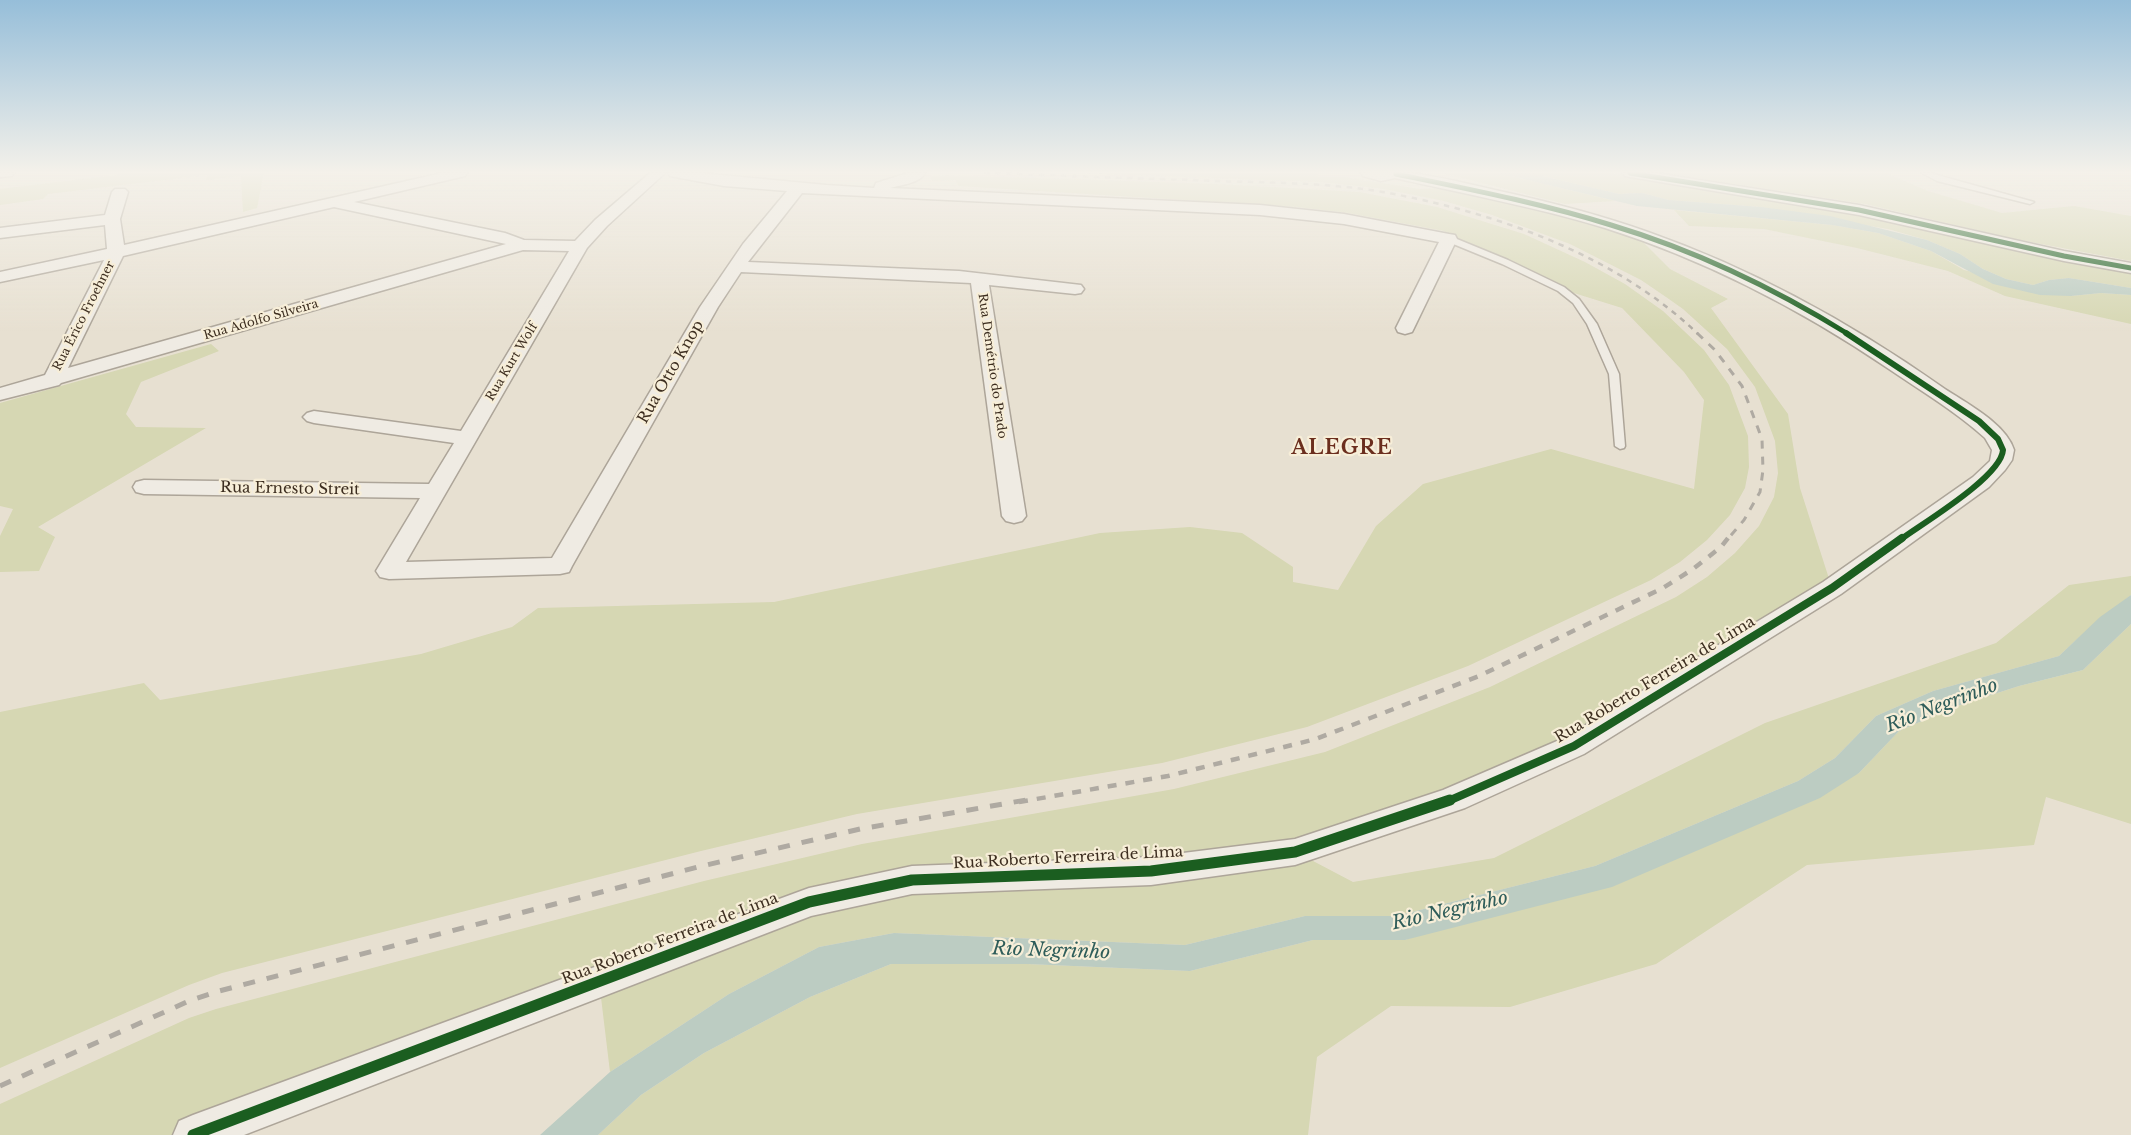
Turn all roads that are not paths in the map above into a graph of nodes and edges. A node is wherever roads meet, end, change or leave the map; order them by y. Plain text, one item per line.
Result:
1 (52, 226) edge
2 (113, 226) edge
3 (228, 226) edge
4 (447, 226) edge
5 (598, 226) edge
6 (766, 226) edge
7 (1381, 226) edge
8 (1612, 226) edge
9 (1930, 226) edge
10 (0, 232) edge
11 (1449, 239) junction
12 (522, 245) junction
13 (580, 246) junction
14 (116, 252) junction
15 (736, 268) junction
16 (2131, 268) edge
17 (0, 277) edge
18 (979, 279) junction
19 (1076, 289) dead end
20 (1405, 328) dead end
21 (52, 381) junction
22 (0, 394) edge
23 (314, 417) dead end
24 (467, 438) junction
25 (1620, 446) dead end
26 (144, 487) dead end
27 (436, 491) junction
28 (1014, 516) dead end
29 (389, 571) joint
30 (193, 1135) edge

1 - 10 street
2 - 14 street, Rua Érico Froehner
3 - 14 street
4 - 12 street
5 - 13 street, Rua Kurt Wolf
6 - 15 street, Rua Otto Knop
7 - 11 street
8 - 30 street, Rua Roberto Ferreira de Lima
9 - 16 street
11 - 20 street
11 - 25 lane
12 - 13 street
12 - 21 street, Rua Adolfo Silveira
13 - 24 street, Rua Kurt Wolf
14 - 17 street
14 - 21 street, Rua Érico Froehner
15 - 18 street, Rua Demétrio do Prado
15 - 29 street, Rua Otto Knop
18 - 19 street
18 - 28 street, Rua Demétrio do Prado
21 - 22 street, Rua Adolfo Silveira
23 - 24 street
24 - 27 street, Rua Kurt Wolf
26 - 27 street, Rua Ernesto Streit
27 - 29 street, Rua Kurt Wolf

